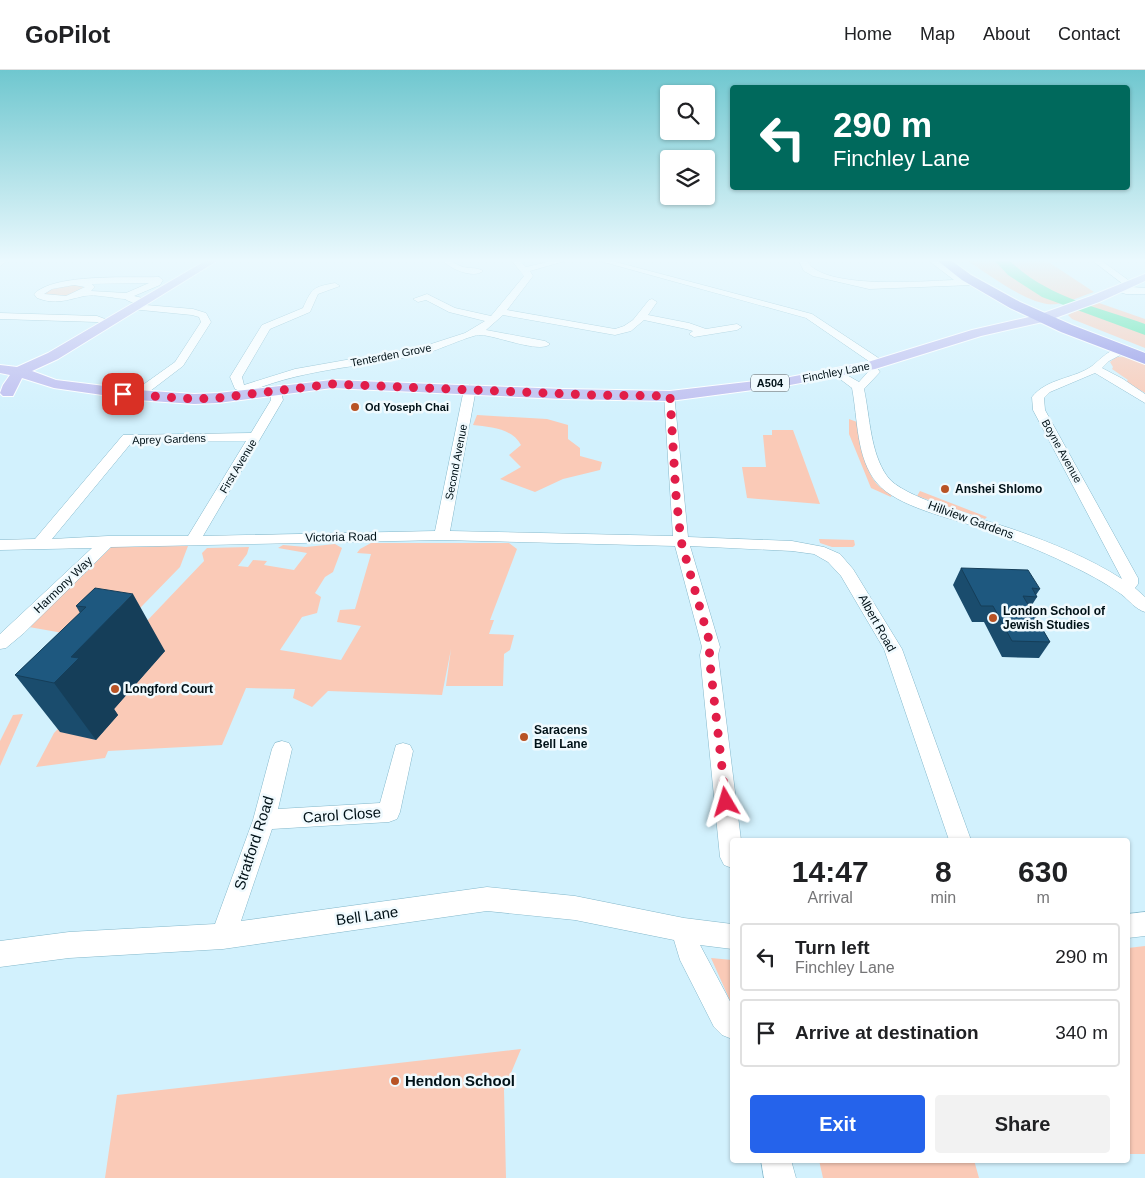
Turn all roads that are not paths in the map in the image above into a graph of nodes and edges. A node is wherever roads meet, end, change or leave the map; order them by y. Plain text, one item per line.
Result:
1 (120, 313) edge
2 (195, 313) edge
3 (300, 313) edge
4 (472, 313) edge
5 (499, 313) edge
6 (646, 313) edge
7 (797, 313) edge
8 (1048, 313) edge
9 (1057, 313) edge
10 (1053, 314) junction
11 (0, 316) edge
12 (496, 316) junction
13 (643, 317) junction
14 (108, 322) junction
15 (737, 327) dead end
16 (478, 331) junction
17 (704, 332) junction
18 (682, 336) dead end
19 (545, 344) dead end
20 (1137, 353) edge
21 (875, 365) junction
22 (0, 369) edge
23 (1094, 369) junction
24 (838, 373) junction
25 (24, 374) junction
26 (54, 384) junction
27 (858, 387) junction
28 (470, 389) junction
29 (276, 390) junction
30 (245, 392) junction
31 (137, 395) junction
32 (4, 396) edge
33 (670, 396) junction
34 (1145, 399) edge
35 (255, 437) junction
36 (442, 535) junction
37 (193, 540) junction
38 (108, 541) junction
39 (681, 541) junction
40 (40, 543) junction
41 (0, 545) edge
42 (1123, 588) junction
43 (1145, 606) edge
44 (0, 626) edge
45 (18, 629) junction
46 (0, 643) edge
47 (282, 748) dead end
48 (403, 751) dead end
49 (264, 820) junction
50 (959, 838) edge
51 (730, 839) edge
52 (1145, 924) edge
53 (1130, 926) edge
54 (684, 930) junction
55 (223, 936) junction
56 (730, 937) edge
57 (0, 954) edge
58 (730, 1023) edge
59 (777, 1163) edge
60 (780, 1178) edge

1 - 14 main road
2 - 31 street
3 - 30 street
4 - 12 street
5 - 12 street, Tenterden Grove
6 - 13 street
7 - 21 street
8 - 10 highway
9 - 10 main road, A504
10 - 20 highway
10 - 21 main road, Finchley Lane / A504
11 - 14 street
12 - 13 street
12 - 16 street, Tenterden Grove
13 - 17 street
14 - 25 main road
15 - 17 street
16 - 19 street
16 - 30 street, Tenterden Grove
17 - 18 street
20 - 23 street, Boyne Avenue
21 - 24 main road, Finchley Lane / A504
21 - 27 street
22 - 25 main road, A504
23 - 34 street
23 - 42 street, Boyne Avenue
24 - 27 street
24 - 33 main road, Finchley Lane / A504
25 - 26 main road, Finchley Lane / A504
25 - 32 main road
26 - 31 main road, Finchley Lane / A504
26 - 32 main road
27 - 42 street, Hillview Gardens
28 - 29 main road, Finchley Lane / A504
28 - 33 main road, Finchley Lane / A504
28 - 36 street, Second Avenue
29 - 30 main road, Finchley Lane / A504
29 - 35 street, First Avenue
30 - 31 main road, Finchley Lane / A504
33 - 39 street
35 - 37 street, First Avenue
35 - 40 street, Aprey Gardens
36 - 37 street, Victoria Road
36 - 39 street, Victoria Road
37 - 38 street, Victoria Road
38 - 40 street, Victoria Road
38 - 45 street, Harmony Way
39 - 50 street, Albert Road
39 - 51 street
40 - 41 street, Victoria Road
42 - 43 street, Hillview Gardens
44 - 45 street
45 - 46 street, Harmony Way
47 - 49 street, Stratford Road
48 - 49 street, Carol Close
49 - 55 street, Stratford Road
52 - 53 street
54 - 55 street, Bell Lane
54 - 56 street, Bell Lane
54 - 58 street
55 - 57 street, Bell Lane
59 - 60 street

